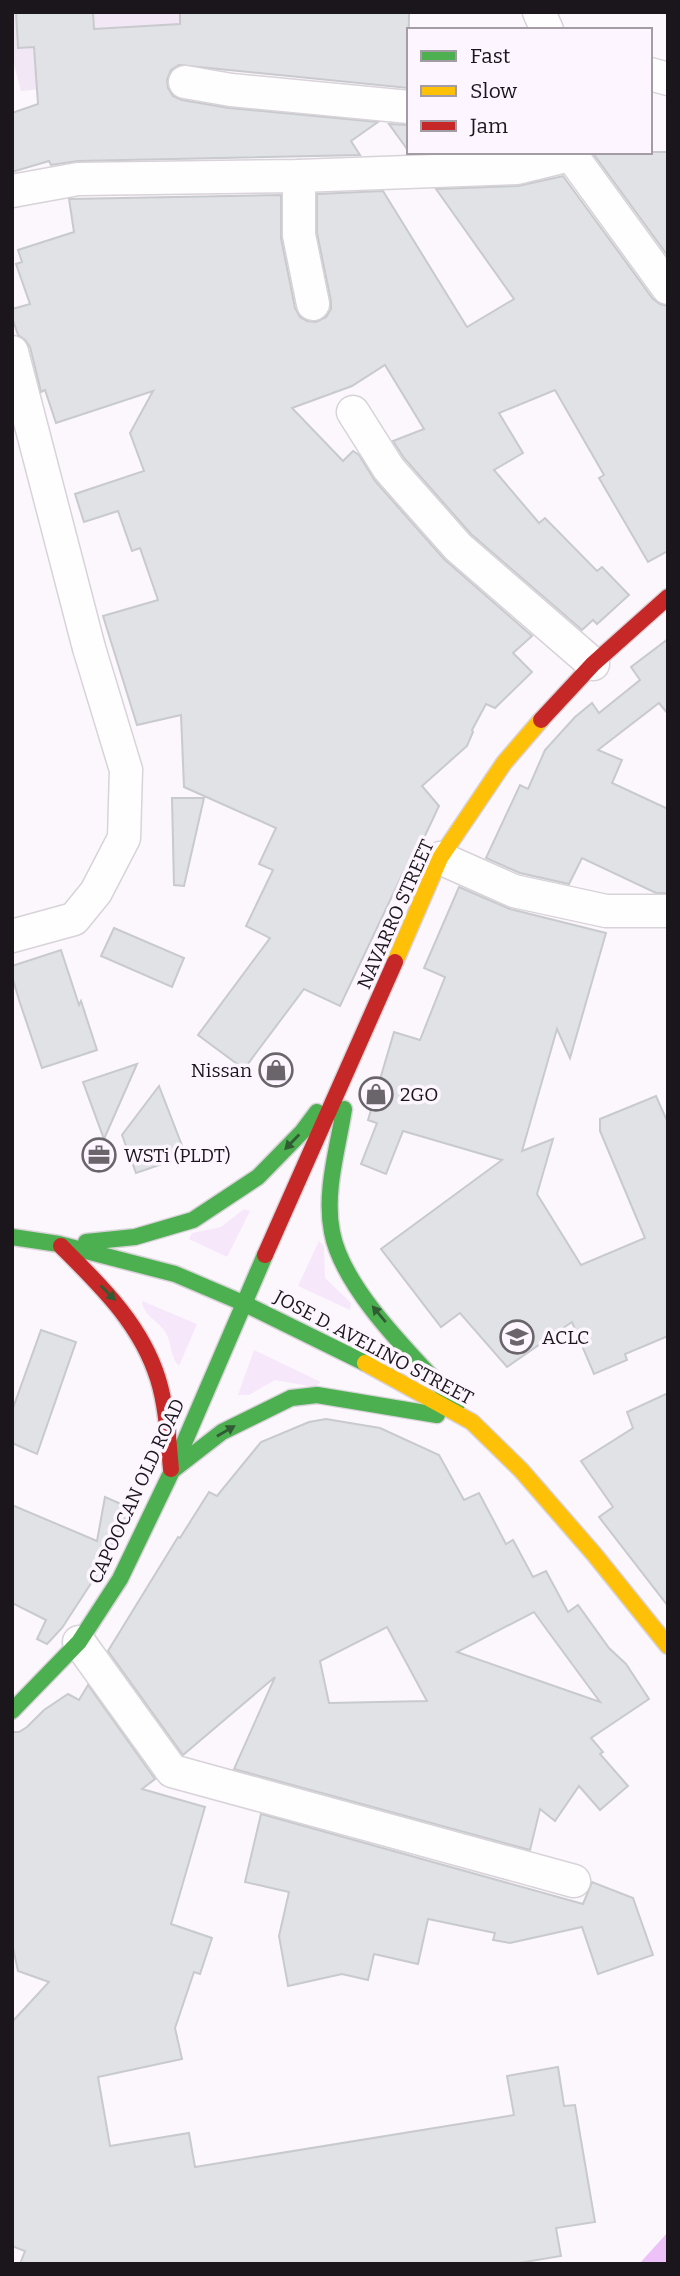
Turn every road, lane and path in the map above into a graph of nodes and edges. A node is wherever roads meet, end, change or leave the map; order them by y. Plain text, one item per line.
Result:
1 (185, 82) dead end
2 (407, 107) edge
3 (570, 154) edge
4 (299, 176) junction
5 (12, 191) edge
6 (668, 288) edge
7 (313, 304) dead end
8 (12, 352) edge
9 (354, 412) dead end
10 (668, 597) edge
11 (593, 664) junction
12 (440, 858) junction
13 (668, 911) edge
14 (12, 936) edge
15 (349, 1069) junction
16 (12, 1237) edge
17 (59, 1244) junction
18 (243, 1303) junction
19 (472, 1422) junction
20 (172, 1471) junction
21 (79, 1642) junction
22 (668, 1646) edge
23 (12, 1711) edge
24 (574, 1881) dead end

1 - 2 street
3 - 4 street
3 - 6 street
4 - 5 street
4 - 7 street
8 - 14 street
9 - 11 street
10 - 11 main road, NAVARRO STREET
11 - 12 main road, NAVARRO STREET
12 - 13 street
12 - 15 main road, NAVARRO STREET
15 -> 17 main road
15 - 18 main road, NAVARRO STREET
19 -> 15 main road
16 - 17 main road, JOSE D. AVELINO STREET
17 - 18 main road, JOSE D. AVELINO STREET
17 -> 20 main road
18 - 19 main road, JOSE D. AVELINO STREET
18 - 20 main road, CAPOOCAN OLD ROAD
20 -> 19 main road
19 - 22 main road, JOSE D. AVELINO STREET
20 - 21 main road, CAPOOCAN OLD ROAD
21 - 23 main road, CAPOOCAN OLD ROAD
21 - 24 street

